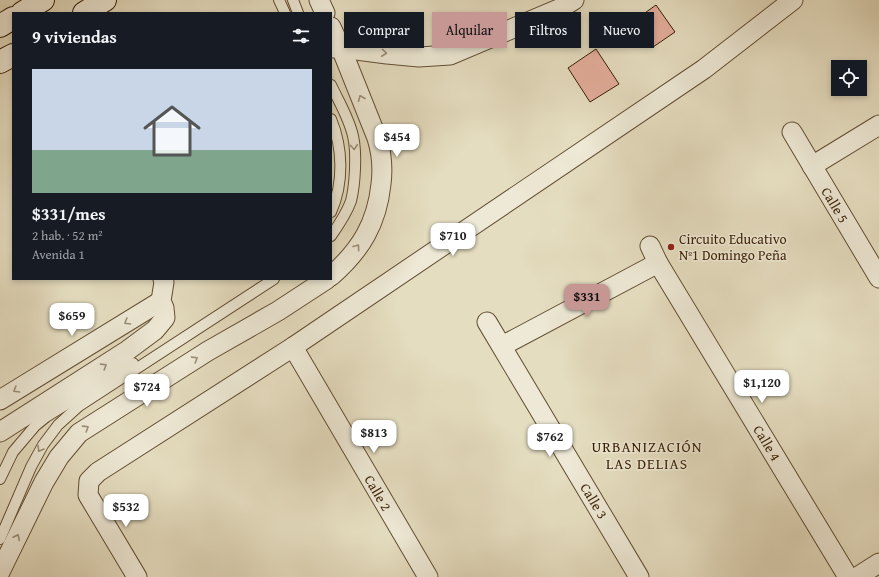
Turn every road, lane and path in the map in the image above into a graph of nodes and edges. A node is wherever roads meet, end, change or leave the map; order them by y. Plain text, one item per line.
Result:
1 (43, 0) edge
2 (105, 0) edge
3 (279, 0) edge
4 (293, 0) edge
5 (319, 0) edge
6 (574, 0) edge
7 (793, 0) edge
8 (24, 12) edge
9 (86, 12) edge
10 (285, 12) edge
11 (298, 12) edge
12 (325, 12) edge
13 (12, 19) edge
14 (0, 26) edge
15 (332, 31) edge
16 (336, 48) edge
17 (12, 56) edge
18 (0, 62) edge
19 (332, 87) edge
20 (332, 121) edge
21 (879, 125) edge
22 (792, 132) dead end
23 (812, 166) junction
24 (332, 210) edge
25 (332, 234) edge
26 (332, 275) edge
27 (879, 278) edge
28 (163, 280) edge
29 (261, 280) edge
30 (272, 280) edge
31 (325, 280) edge
32 (161, 301) junction
33 (487, 322) dead end
34 (502, 346) junction
35 (293, 347) junction
36 (0, 400) edge
37 (0, 432) edge
38 (0, 479) edge
39 (0, 539) edge
40 (879, 562) edge
41 (0, 572) edge
42 (137, 577) edge
43 (428, 577) edge
44 (640, 577) edge
45 (848, 577) edge
46 (857, 577) edge

1 - 8 street
2 - 9 street
3 - 10 lane
4 - 11 lane
5 - 12 street
16 -> 6 street
7 - 35 street
13 - 14 street
15 - 16 street
26 -> 16 street
17 - 18 street
19 -> 25 lane
20 - 24 lane
21 - 23 street
22 - 23 street, Calle 5
23 - 27 street, Calle 5
28 - 32 street
29 - 38 lane
30 -> 39 lane
41 -> 31 street
32 -> 36 street
37 -> 32 street
33 - 34 street, Calle 3
34 - 44 street, Calle 3
34 - 45 street, Calle 4
35 - 42 street
35 - 43 street, Calle 2
40 - 46 street

